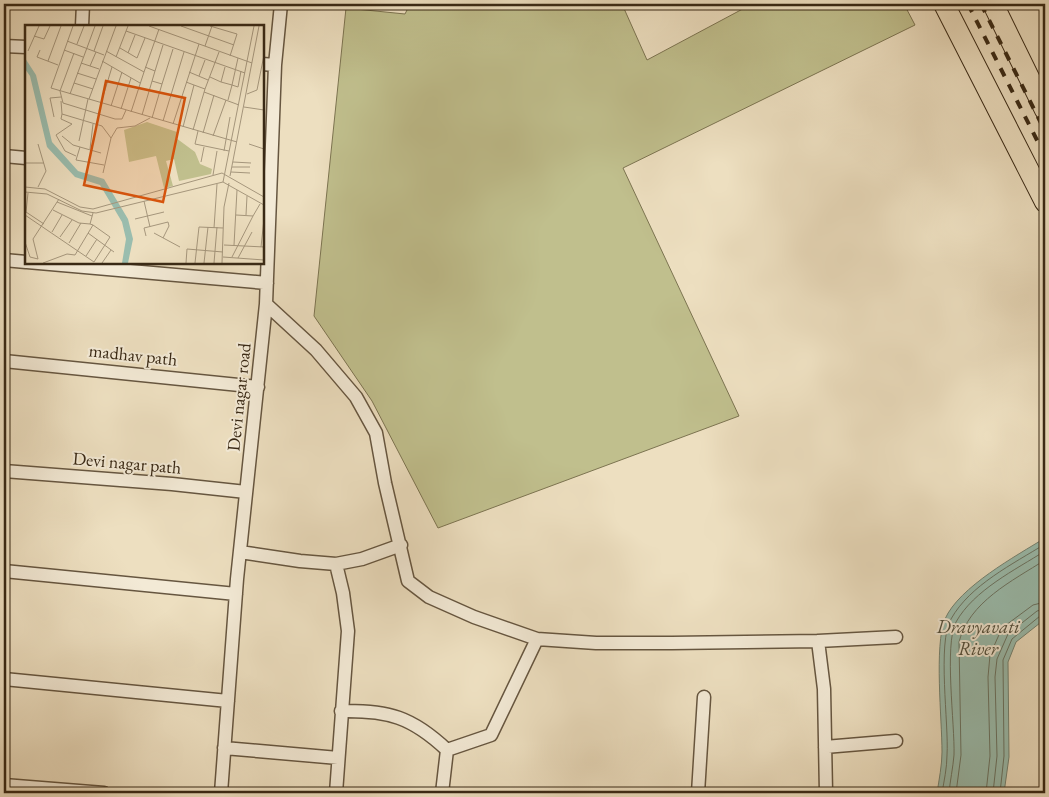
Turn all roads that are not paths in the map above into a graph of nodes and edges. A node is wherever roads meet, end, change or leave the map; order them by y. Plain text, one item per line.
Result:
1 (83, 4) edge
2 (281, 4) edge
3 (944, 4) edge
4 (993, 4) edge
5 (82, 25) edge
6 (4, 46) edge
7 (25, 47) edge
8 (269, 64) edge
9 (1045, 110) edge
10 (4, 156) edge
11 (25, 158) edge
12 (267, 171) edge
13 (1045, 202) edge
14 (4, 260) edge
15 (25, 262) edge
16 (65, 264) edge
17 (267, 283) junction
18 (266, 304) junction
19 (4, 361) edge
20 (258, 387) junction
21 (4, 471) edge
22 (246, 492) junction
23 (401, 545) junction
24 (240, 552) junction
25 (336, 564) junction
26 (4, 571) edge
27 (236, 594) junction
28 (896, 637) dead end
29 (537, 639) junction
30 (818, 641) junction
31 (4, 679) edge
32 (704, 697) dead end
33 (228, 701) junction
34 (341, 711) junction
35 (896, 741) dead end
36 (825, 747) junction
37 (224, 748) junction
38 (447, 750) junction
39 (338, 758) junction
40 (4, 785) edge
41 (104, 793) edge
42 (221, 793) edge
43 (336, 793) edge
44 (442, 793) edge
45 (698, 793) edge
46 (826, 793) edge

1 - 5 street
2 - 8 street, Devi nagar road
3 - 13 main road
4 - 9 main road
6 - 7 street
8 - 12 street, Devi nagar road
10 - 11 street
12 - 17 street, Devi nagar road
14 - 15 street
16 - 17 street
17 - 18 street, Devi nagar road
18 - 20 street, Devi nagar road
18 - 23 street
19 - 20 street, madhav path
20 - 22 street, Devi nagar road
21 - 22 street, Devi nagar path
22 - 24 street, Devi nagar road
23 - 25 street
23 - 29 street
24 - 25 street
24 - 27 street, Devi nagar road
25 - 34 street
26 - 27 street
27 - 33 street, Devi nagar road
28 - 30 street
29 - 30 street
29 - 38 street
30 - 36 street
31 - 33 street
32 - 45 street
33 - 37 street, Devi nagar road
34 - 38 street
34 - 39 street
35 - 36 street
36 - 46 street
37 - 39 street
37 - 42 street, Devi nagar road
38 - 44 street
39 - 43 street
40 - 41 street

